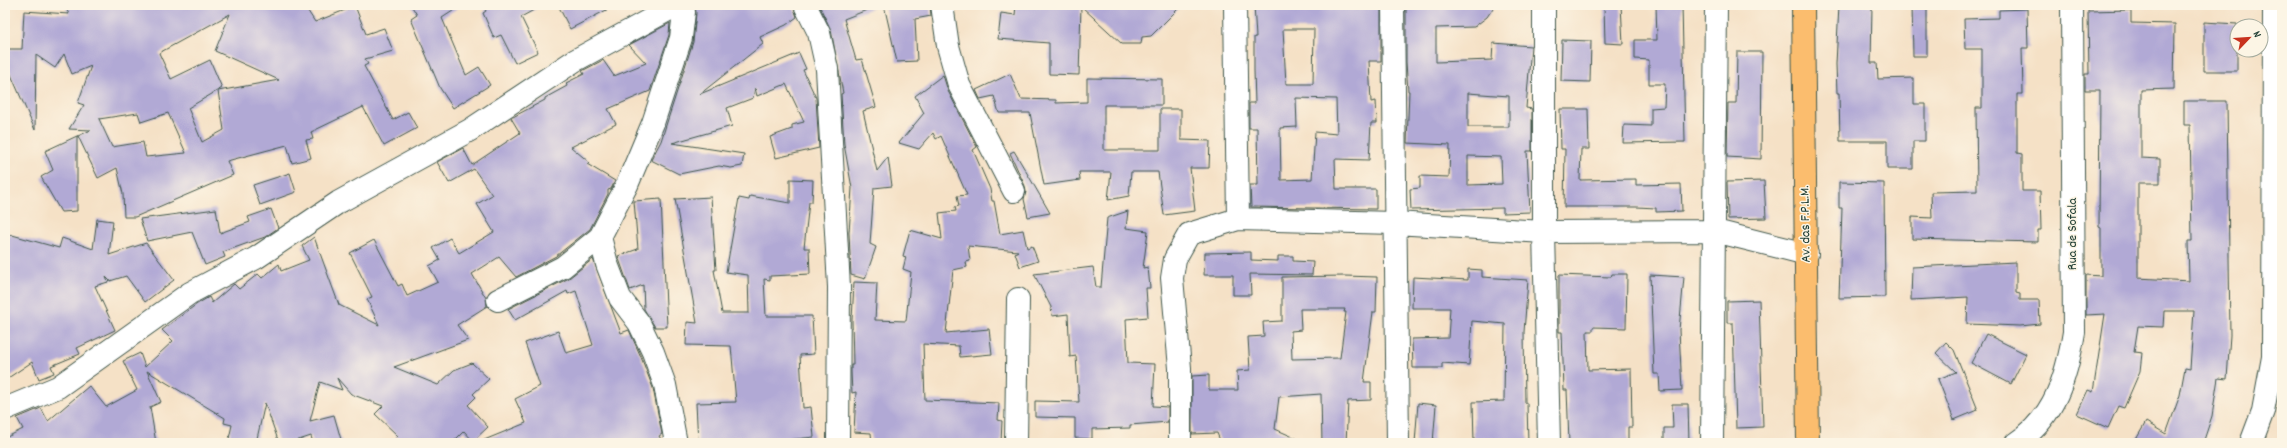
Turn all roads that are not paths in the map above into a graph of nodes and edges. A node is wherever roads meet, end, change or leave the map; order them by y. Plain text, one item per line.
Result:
1 (678, 5) edge
2 (805, 5) edge
3 (942, 5) edge
4 (1235, 5) edge
5 (1393, 5) edge
6 (1544, 5) edge
7 (1716, 5) edge
8 (1803, 5) edge
9 (2072, 5) edge
10 (2274, 5) edge
11 (1014, 191) dead end
12 (1238, 218) junction
13 (1395, 223) junction
14 (1715, 231) junction
15 (1544, 232) junction
16 (600, 237) junction
17 (1807, 254) junction
18 (2278, 279) edge
19 (1018, 299) dead end
20 (498, 300) dead end
21 (5, 409) edge
22 (676, 443) edge
23 (838, 443) edge
24 (1016, 443) edge
25 (1180, 443) edge
26 (1398, 443) edge
27 (1549, 443) edge
28 (1712, 443) edge
29 (1808, 443) edge
30 (2016, 443) edge
31 (2251, 443) edge

1 - 16 street
1 - 21 street
2 - 23 street
3 - 11 street
4 - 12 street
5 - 13 street
6 - 15 street
7 - 14 street
8 - 17 main road, Av. das F.P.L.M.
9 - 30 street, Rua de Sofala
10 - 18 street
12 - 13 street
12 - 25 street
13 - 15 street
13 - 26 street
14 - 15 street
14 - 17 street
14 - 28 street
15 - 27 street
16 - 20 street
16 - 22 street
17 - 29 main road, Av. das F.P.L.M.
18 - 31 street
19 - 24 street

